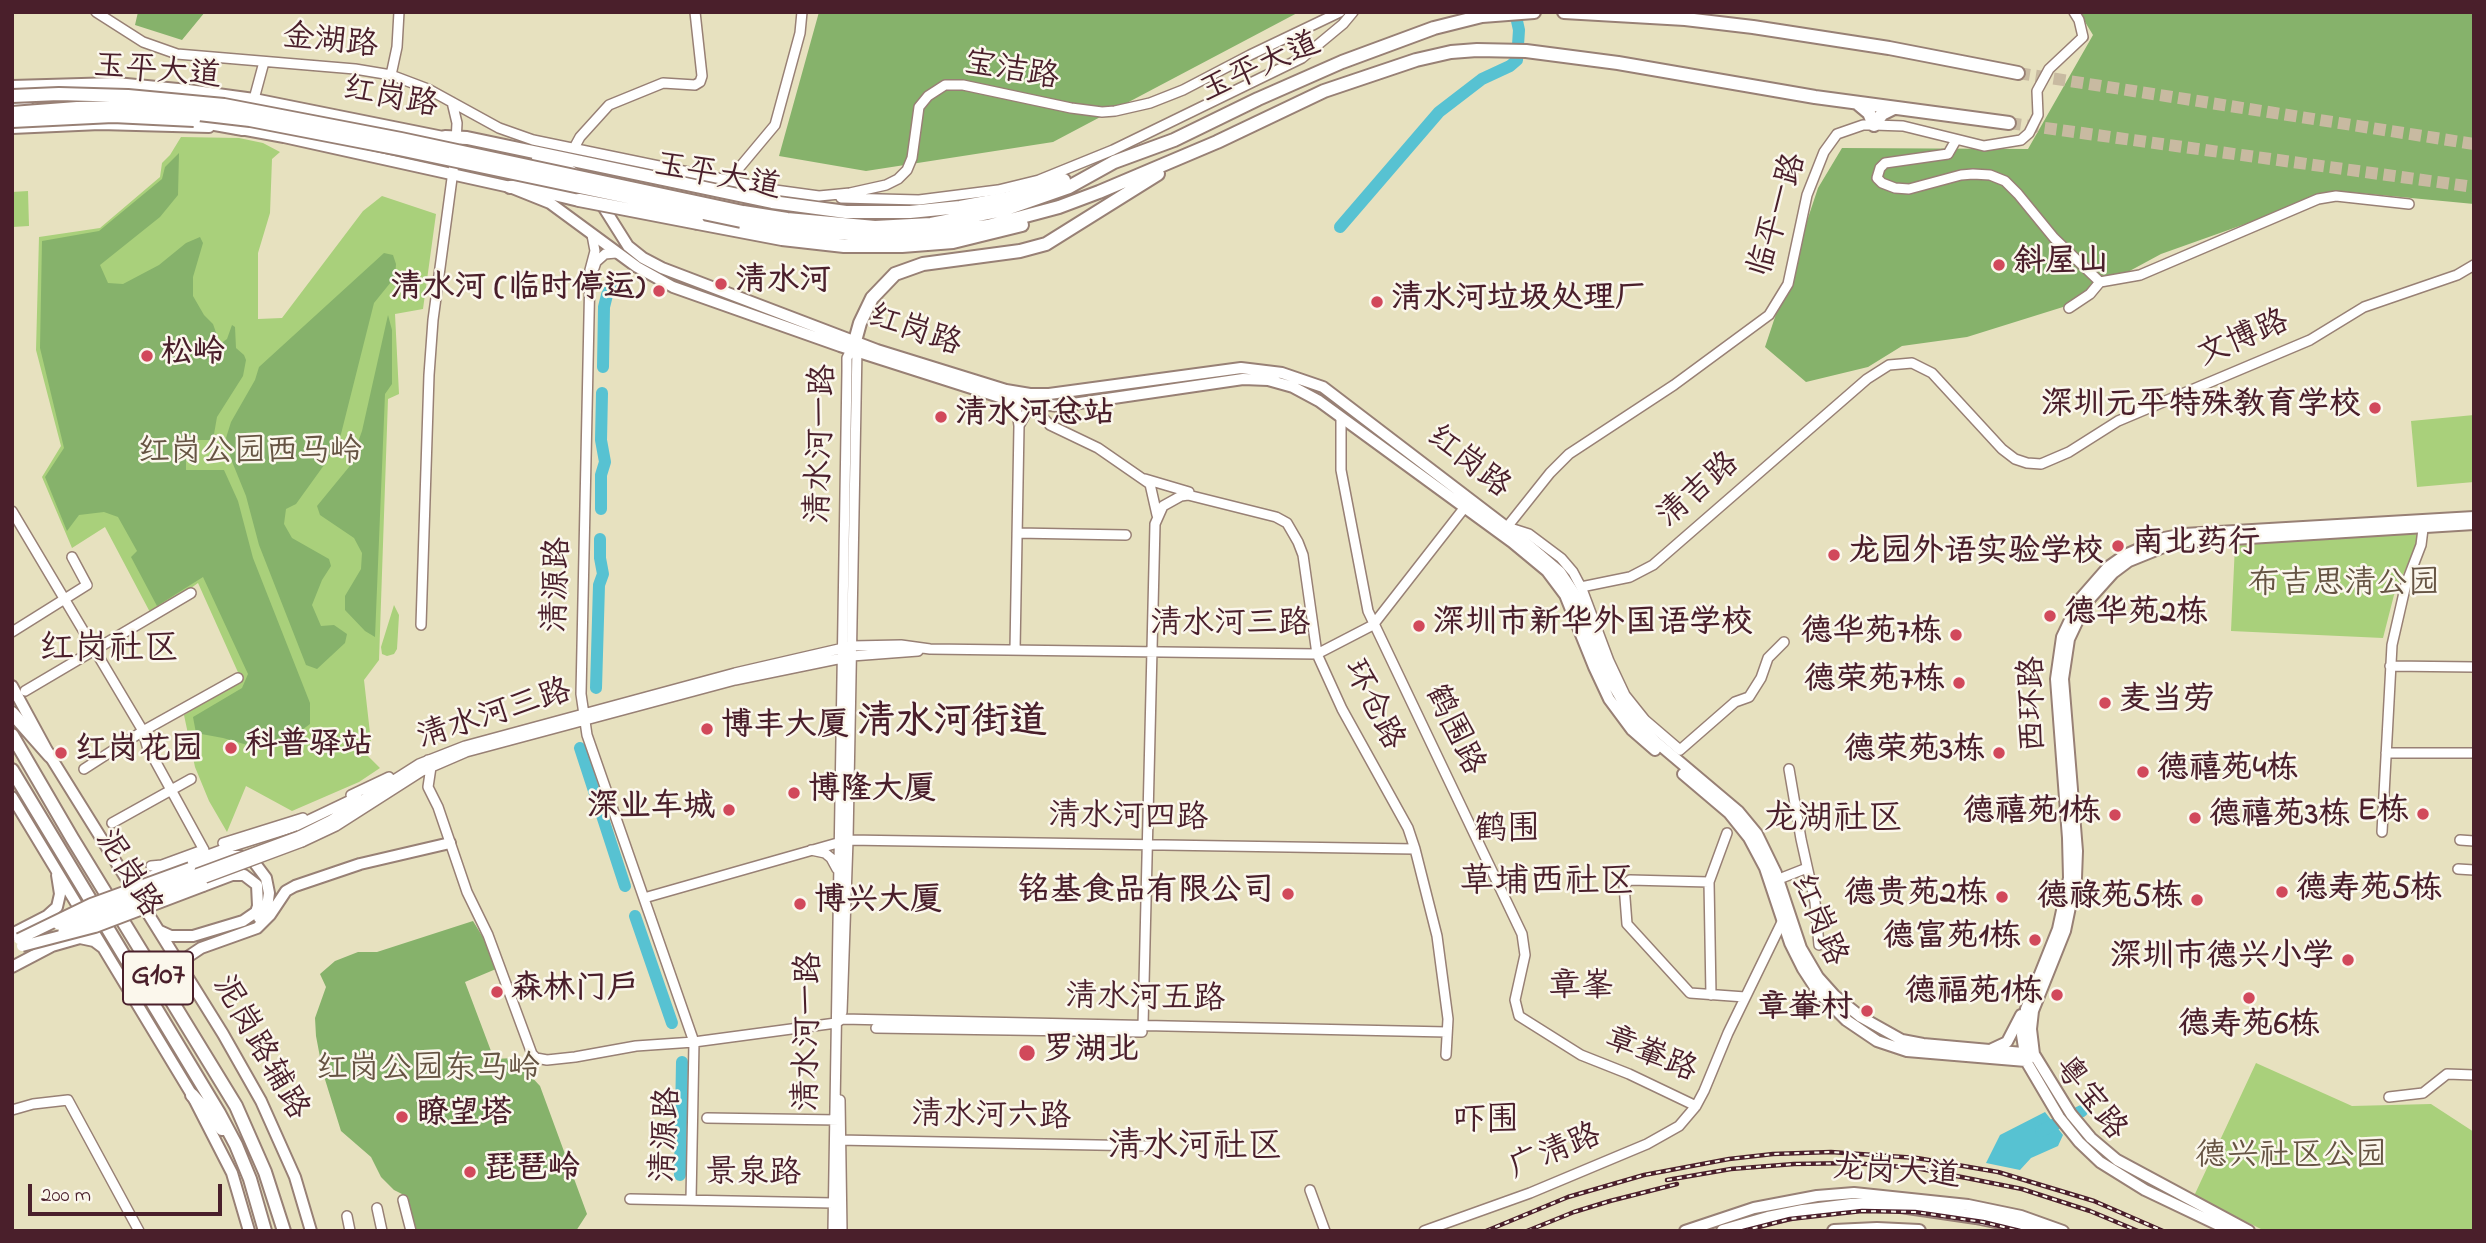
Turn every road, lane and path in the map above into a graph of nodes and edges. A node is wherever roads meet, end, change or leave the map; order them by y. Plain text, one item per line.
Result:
1 (96, 12) edge
2 (399, 12) edge
3 (695, 12) edge
4 (802, 12) edge
5 (1340, 12) edge
6 (1353, 12) edge
7 (1534, 12) edge
8 (1564, 12) edge
9 (1586, 12) edge
10 (2074, 12) edge
11 (1686, 16) edge
12 (264, 62) junction
13 (2018, 73) tunnel mouth
14 (391, 75) junction
15 (36, 84) junction
16 (12, 86) edge
17 (12, 96) edge
18 (254, 99) junction
19 (452, 102) junction
20 (1856, 102) junction
21 (27, 105) junction
22 (12, 106) edge
23 (1895, 108) junction
24 (12, 113) edge
25 (477, 116) junction
26 (12, 121) edge
27 (2009, 123) tunnel mouth
28 (1874, 125) junction
29 (36, 126) junction
30 (12, 128) edge
31 (243, 129) junction
32 (454, 136) junction
33 (1955, 140) junction
34 (1217, 142) junction
35 (574, 148) junction
36 (1114, 162) junction
37 (1161, 172) junction
38 (453, 174) junction
39 (729, 180) junction
40 (510, 187) junction
41 (819, 196) junction
42 (2409, 204) dead end
43 (742, 217) junction
44 (592, 235) junction
45 (616, 253) junction
46 (2474, 265) edge
47 (2099, 282) junction
48 (2068, 308) dead end
49 (855, 348) junction
50 (1012, 401) junction
51 (1031, 405) junction
52 (1837, 405) joint
53 (1341, 418) junction
54 (1364, 418) junction
55 (1019, 426) junction
56 (1354, 428) junction
57 (1143, 479) junction
58 (1208, 498) junction
59 (1465, 507) junction
60 (12, 511) edge
61 (2474, 517) edge
62 (1156, 519) junction
63 (2424, 524) junction
64 (2474, 524) edge
65 (1507, 527) junction
66 (1017, 533) junction
67 (1126, 535) dead end
68 (72, 557) dead end
69 (1581, 587) junction
70 (191, 593) dead end
71 (65, 598) junction
72 (421, 625) dead end
73 (1373, 625) junction
74 (12, 632) edge
75 (1784, 642) dead end
76 (95, 650) junction
77 (1015, 650) junction
78 (847, 652) junction
79 (1151, 652) junction
80 (1317, 654) junction
81 (2390, 666) junction
82 (2474, 667) edge
83 (238, 678) dead end
84 (12, 686) edge
85 (25, 691) dead end
86 (12, 713) edge
87 (586, 716) junction
88 (143, 731) junction
89 (12, 735) edge
90 (2386, 753) junction
91 (2474, 753) edge
92 (50, 756) junction
93 (426, 764) junction
94 (84, 769) dead end
95 (1789, 769) dead end
96 (12, 770) edge
97 (191, 779) dead end
98 (390, 782) junction
99 (170, 790) junction
100 (12, 797) edge
101 (112, 823) dead end
102 (2382, 832) dead end
103 (1727, 833) dead end
104 (300, 839) junction
105 (844, 840) junction
106 (2460, 840) dead end
107 (2474, 841) edge
108 (450, 843) junction
109 (1147, 845) junction
110 (1415, 849) junction
111 (204, 850) junction
112 (806, 850) junction
113 (54, 866) junction
114 (151, 866) dead end
115 (1807, 868) junction
116 (121, 869) junction
117 (2458, 869) dead end
118 (2474, 870) edge
119 (839, 879) junction
120 (1779, 879) junction
121 (1709, 881) junction
122 (646, 898) junction
123 (1783, 920) junction
124 (158, 929) junction
125 (16, 943) edge
126 (1819, 945) dead end
127 (108, 954) junction
128 (190, 956) junction
129 (12, 967) edge
130 (185, 973) junction
131 (1712, 995) junction
132 (1745, 997) junction
133 (2028, 1000) junction
134 (1519, 1016) joint
135 (839, 1021) junction
136 (876, 1028) dead end
137 (1143, 1029) junction
138 (1447, 1032) junction
139 (695, 1042) junction
140 (1986, 1050) junction
141 (1446, 1055) dead end
142 (2028, 1056) junction
143 (2474, 1075) edge
144 (191, 1095) junction
145 (2389, 1097) dead end
146 (1696, 1107) junction
147 (12, 1110) edge
148 (707, 1118) dead end
149 (837, 1120) junction
150 (2074, 1127) junction
151 (838, 1140) junction
152 (236, 1145) junction
153 (1148, 1146) dead end
154 (1310, 1190) dead end
155 (1914, 1198) junction
156 (630, 1199) dead end
157 (403, 1200) dead end
158 (691, 1200) junction
159 (834, 1203) junction
160 (1887, 1204) junction
161 (377, 1208) dead end
162 (347, 1216) dead end
163 (139, 1231) edge
164 (249, 1231) edge
165 (265, 1231) edge
166 (284, 1231) edge
167 (311, 1231) edge
168 (350, 1231) edge
169 (382, 1231) edge
170 (411, 1231) edge
171 (833, 1231) edge
172 (842, 1231) edge
173 (1325, 1231) edge
174 (1424, 1231) edge
175 (1685, 1231) edge
176 (1723, 1231) edge
177 (1834, 1231) edge
178 (1919, 1231) edge
179 (2044, 1231) edge
180 (2063, 1231) edge
181 (2231, 1231) edge
182 (2249, 1231) edge

1 - 12 street, 金湖路
2 - 14 street
3 - 35 street
4 - 39 street
5 - 41 street, 宝洁路
6 - 41 street
7 - 36 highway, 玉平大道
8 - 9 highway
9 - 11 highway
10 - 33 street, 临平一路
11 - 13 highway
12 - 14 street, 金湖路
12 - 18 street
14 - 19 street, 金湖路
15 - 16 main road, 红岗路
15 - 18 main road, 红岗路
15 - 21 main road
17 - 43 highway, 玉平大道, bridge
18 - 32 main road, 红岗路
19 - 25 street, 金湖路
19 - 32 street
20 - 23 highway
20 - 28 highway
20 - 34 highway, 玉平大道
21 - 22 main road
21 - 29 main road
23 - 27 highway
23 - 28 highway
24 - 43 highway, 玉平大道, bridge
25 - 32 street
25 - 35 street, 宝洁路
26 - 31 highway, bridge
28 - 33 street, 临平一路
28 - 65 street, 临平一路
29 - 30 main road, 红岗路
29 - 31 main road, 红岗路
31 - 38 main road, 红岗路
32 - 36 highway
32 - 38 street
32 - 49 main road, 红岗路
33 - 47 street
34 - 37 highway
34 - 43 highway, 玉平大道
35 - 39 street, 宝洁路
36 - 43 highway, 玉平大道
37 - 40 highway, bridge
37 - 49 highway
38 - 40 main road, 红岗路
38 - 72 street
39 - 41 street, 宝洁路
40 - 44 main road, 红岗路
42 - 47 street
44 - 45 main road, 红岗路
44 - 87 street, 清源路
45 - 49 main road, 红岗路
45 - 87 street, 清源路
46 - 52 street, 文博路
47 - 48 street
49 - 50 main road, 红岗路
49 - 54 main road, 红岗路
49 - 78 street, 清水河一路
50 - 51 main road, 红岗路
50 - 55 street
51 - 53 main road, 红岗路
51 - 55 street
51 - 57 street
52 - 69 street, 清吉路
53 - 56 main road, 红岗路
53 - 73 street, 鹤围路
54 - 56 main road
54 - 65 main road, 红岗路
55 - 66 street
56 - 59 main road, 红岗路
57 - 58 street
57 - 62 street
58 - 62 street, 环仓路
58 - 80 street, 环仓路
59 - 73 street, 清水河三路
59 - 123 main road, 红岗路
60 - 71 street
61 - 63 main road, 西环路
62 - 79 street
63 - 64 main road, 西环路
63 - 81 street
63 - 133 main road, 西环路
63 - 142 main road, 西环路
65 - 69 street
65 - 120 main road, 红岗路
66 - 67 street
66 - 77 street
68 - 71 street
69 - 75 street
70 - 76 street
71 - 74 street
71 - 76 street
73 - 80 street, 清水河三路
73 - 134 street, 鹤围路
76 - 85 street
76 - 88 street
77 - 78 street, 清水河三路
77 - 79 street, 清水河三路
78 - 87 street, 清水河三路
78 - 105 street, 清水河一路
79 - 80 street, 清水河三路
79 - 109 street
80 - 110 street, 环仓路
81 - 82 street
81 - 90 street
83 - 88 street
84 - 92 main road, 泥岗路辅路
86 - 92 highway
87 - 93 street, 清水河三路
87 - 122 street, 清源路
88 - 94 street
88 - 99 street
89 - 166 highway, 泥岗路 / G107
90 - 91 street
90 - 102 street
92 - 116 main road, 泥岗路辅路
93 - 98 street, 清水河三路
93 - 104 street, 清水河三路
93 - 108 street, 清水河五路
93 - 111 street
95 - 115 street
96 - 152 highway, 泥岗路 / G107
97 - 99 street
98 - 104 street, 清水河三路
98 - 116 street
99 - 101 street
99 - 111 street
100 - 113 main road
103 - 121 street
104 - 125 street, 清水河三路, bridge
105 - 109 street, 清水河四路
105 - 112 street, 清水河四路
105 - 119 street, 清水河一路
105 - 135 street, 清水河一路
106 - 107 street
108 - 128 main road
108 - 139 street, 清水河五路
109 - 110 street, 清水河四路
109 - 137 street
110 - 138 street, 环仓路
111 - 114 street
112 - 119 street
112 - 122 street, 清水河四路
113 - 125 main road
113 - 127 main road
115 - 120 street
115 - 126 street
116 - 124 main road, 泥岗路辅路
117 - 118 street
119 - 135 street, 清水河一路
120 - 140 main road, 红岗路
121 - 131 street
121 - 131 street
122 - 139 street, 清源路
123 - 132 street, 章輋路
123 - 142 main road, 红岗路
124 - 125 main road, bridge
124 - 130 main road, 泥岗路辅路
125 - 128 main road, bridge
127 - 129 main road
127 - 144 main road
128 - 130 main road
130 - 167 main road, 泥岗路辅路
131 - 132 street
132 - 146 street, 章輋路
133 - 140 main road
133 - 142 main road, 西环路
134 - 146 street, 章輋路
135 - 137 street, 清水河五路
135 - 139 street, 清水河五路
135 - 149 street, 清水河一路
136 - 137 street
137 - 138 street, 清水河五路
138 - 141 street, 环仓路
139 - 158 street, 清源路
140 - 142 main road, 红岗路
142 - 150 main road, 粤宝路
143 - 145 street
144 - 152 highway
144 - 164 main road
146 - 174 street, 广清路
147 - 163 street
148 - 149 street
149 - 151 street, 清水河一路
150 - 181 main road, 粤宝路
150 - 182 main road, 粤宝路
151 - 153 street, 清水河六路
151 - 159 street, 清水河一路
151 - 172 street, 清水河一路
152 - 165 highway, 泥岗路 / G107
154 - 173 street
155 - 160 highway
155 - 175 main road, 龙岗大道
155 - 180 main road, 龙岗大道
156 - 158 street, 景泉路
157 - 170 street
158 - 159 street, 景泉路
159 - 171 street, 清水河一路
160 - 176 highway, 龙岗大道
160 - 179 highway, 龙岗大道
161 - 169 street
162 - 168 street
177 - 178 highway, 龙岗大道

